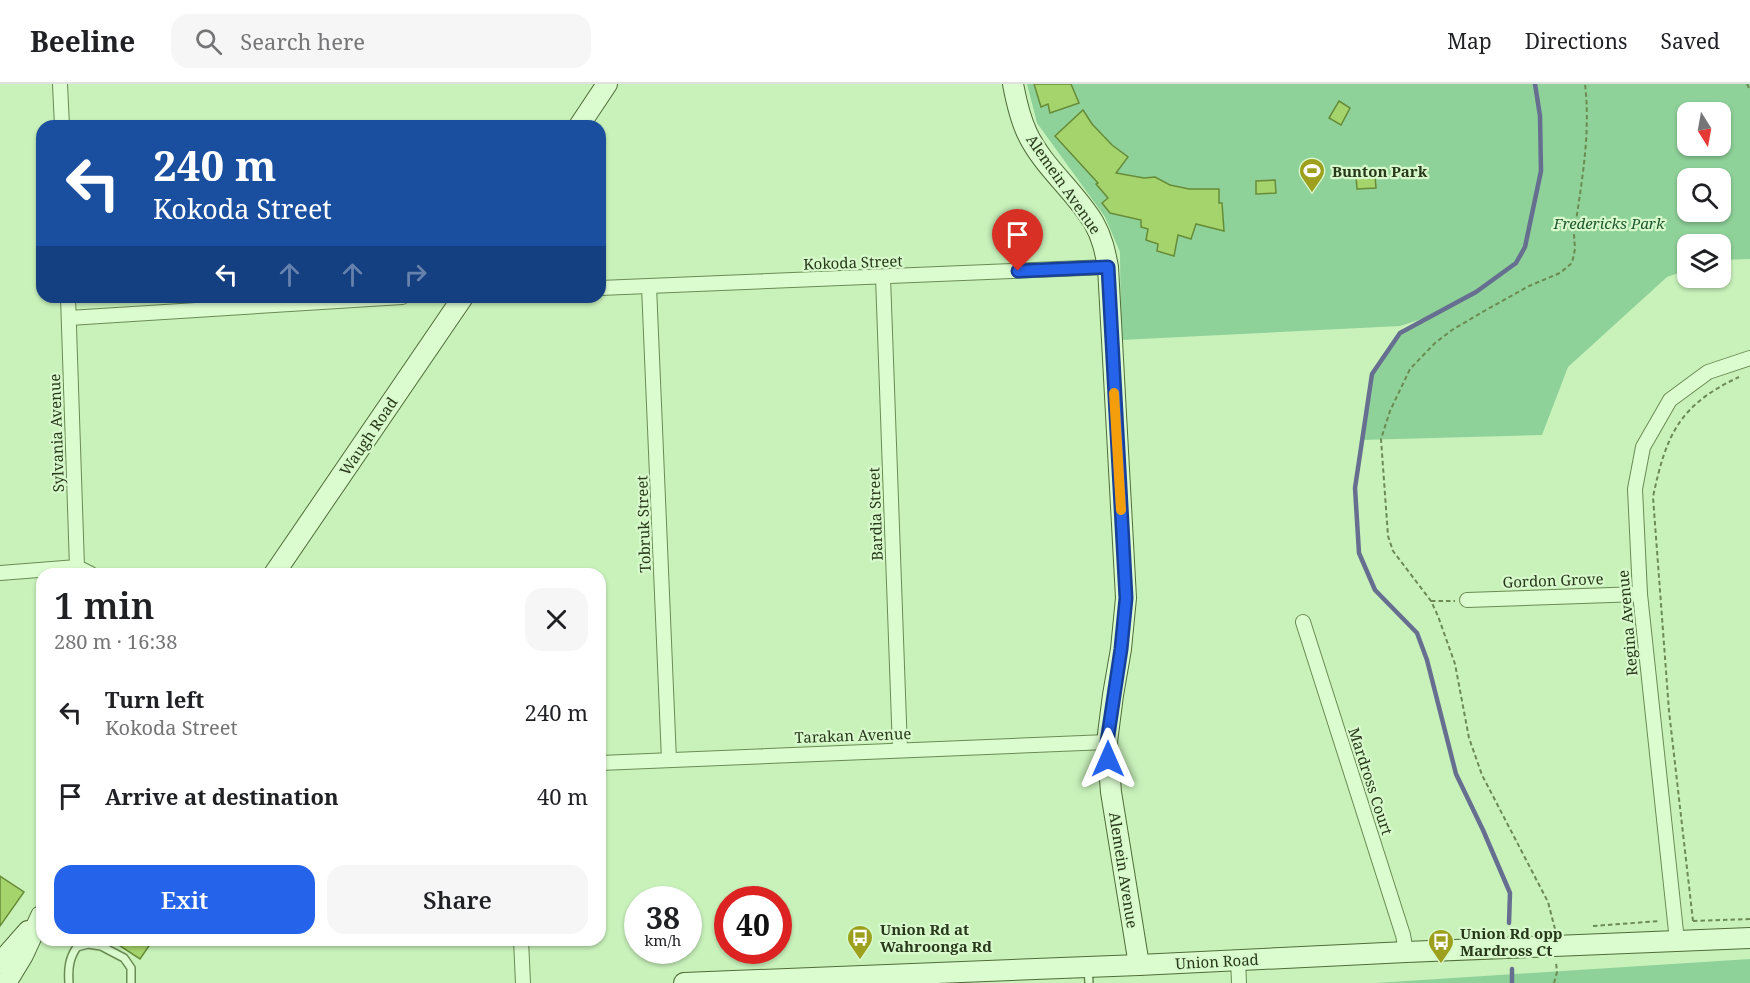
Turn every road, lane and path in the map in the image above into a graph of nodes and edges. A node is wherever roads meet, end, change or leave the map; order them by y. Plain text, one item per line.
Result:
1 (60, 84) edge
2 (607, 84) edge
3 (1013, 84) edge
4 (1585, 84) edge
5 (1747, 84) edge
6 (1750, 90) edge
7 (62, 120) edge
8 (583, 120) edge
9 (1108, 267) junction
10 (883, 277) junction
11 (649, 286) junction
12 (606, 288) edge
13 (68, 303) edge
14 (307, 303) edge
15 (459, 303) edge
16 (69, 318) junction
17 (1750, 358) edge
18 (1739, 377) dead end
19 (77, 567) joint
20 (64, 568) edge
21 (278, 568) edge
22 (36, 570) edge
23 (0, 573) edge
24 (1640, 594) junction
25 (1467, 600) joint
26 (1431, 602) junction
27 (1303, 622) dead end
28 (1107, 742) junction
29 (900, 750) junction
30 (669, 760) junction
31 (606, 763) edge
32 (1750, 919) edge
33 (1659, 921) dead end
34 (36, 923) edge
35 (1584, 927) dead end
36 (1564, 928) dead end
37 (36, 929) edge
38 (1750, 938) edge
39 (1677, 940) junction
40 (77, 946) edge
41 (101, 946) edge
42 (521, 946) edge
43 (1406, 952) junction
44 (23, 956) junction
45 (1238, 960) junction
46 (1556, 961) dead end
47 (0, 963) edge
48 (1139, 965) junction
49 (1088, 975) edge
50 (818, 980) edge
51 (6, 983) edge
52 (21, 983) edge
53 (69, 983) edge
54 (131, 983) edge
55 (523, 983) edge
56 (684, 983) edge
57 (1239, 983) edge
58 (1554, 983) edge

1 - 7 street
2 - 8 main road
3 - 9 main road, Alemein Avenue
4 - 26 path
5 - 6 path
9 - 10 street, Kokoda Street
9 - 28 main road, Alemein Avenue
10 - 11 street, Kokoda Street
10 - 29 street, Bardia Street
11 - 12 street, Kokoda Street
11 - 30 street, Tobruk Street
13 - 16 street, Sylvania Avenue
14 - 16 street
15 - 21 main road, Waugh Road
16 - 19 street, Sylvania Avenue
17 - 24 street, Regina Avenue
18 - 32 path
19 - 20 street
22 - 23 street
24 - 25 street, Gordon Grove
24 - 39 street, Regina Avenue
25 - 26 path
26 - 36 path
27 - 43 street, Mardross Court
28 - 29 street, Tarakan Avenue
28 - 48 main road, Alemein Avenue
29 - 30 street, Tarakan Avenue
30 - 31 street, Tarakan Avenue
33 - 35 path
34 - 47 main road
37 - 44 main road
38 - 39 main road, Union Road
39 - 43 main road, Union Road
40 - 53 lane
41 - 54 lane
42 - 55 street
43 - 45 main road, Union Road
44 - 51 main road
44 - 52 main road
45 - 48 main road, Union Road
45 - 57 street
46 - 58 path
48 - 49 main road, Union Road
49 - 50 main road, Union Road
50 - 56 main road, Union Road

